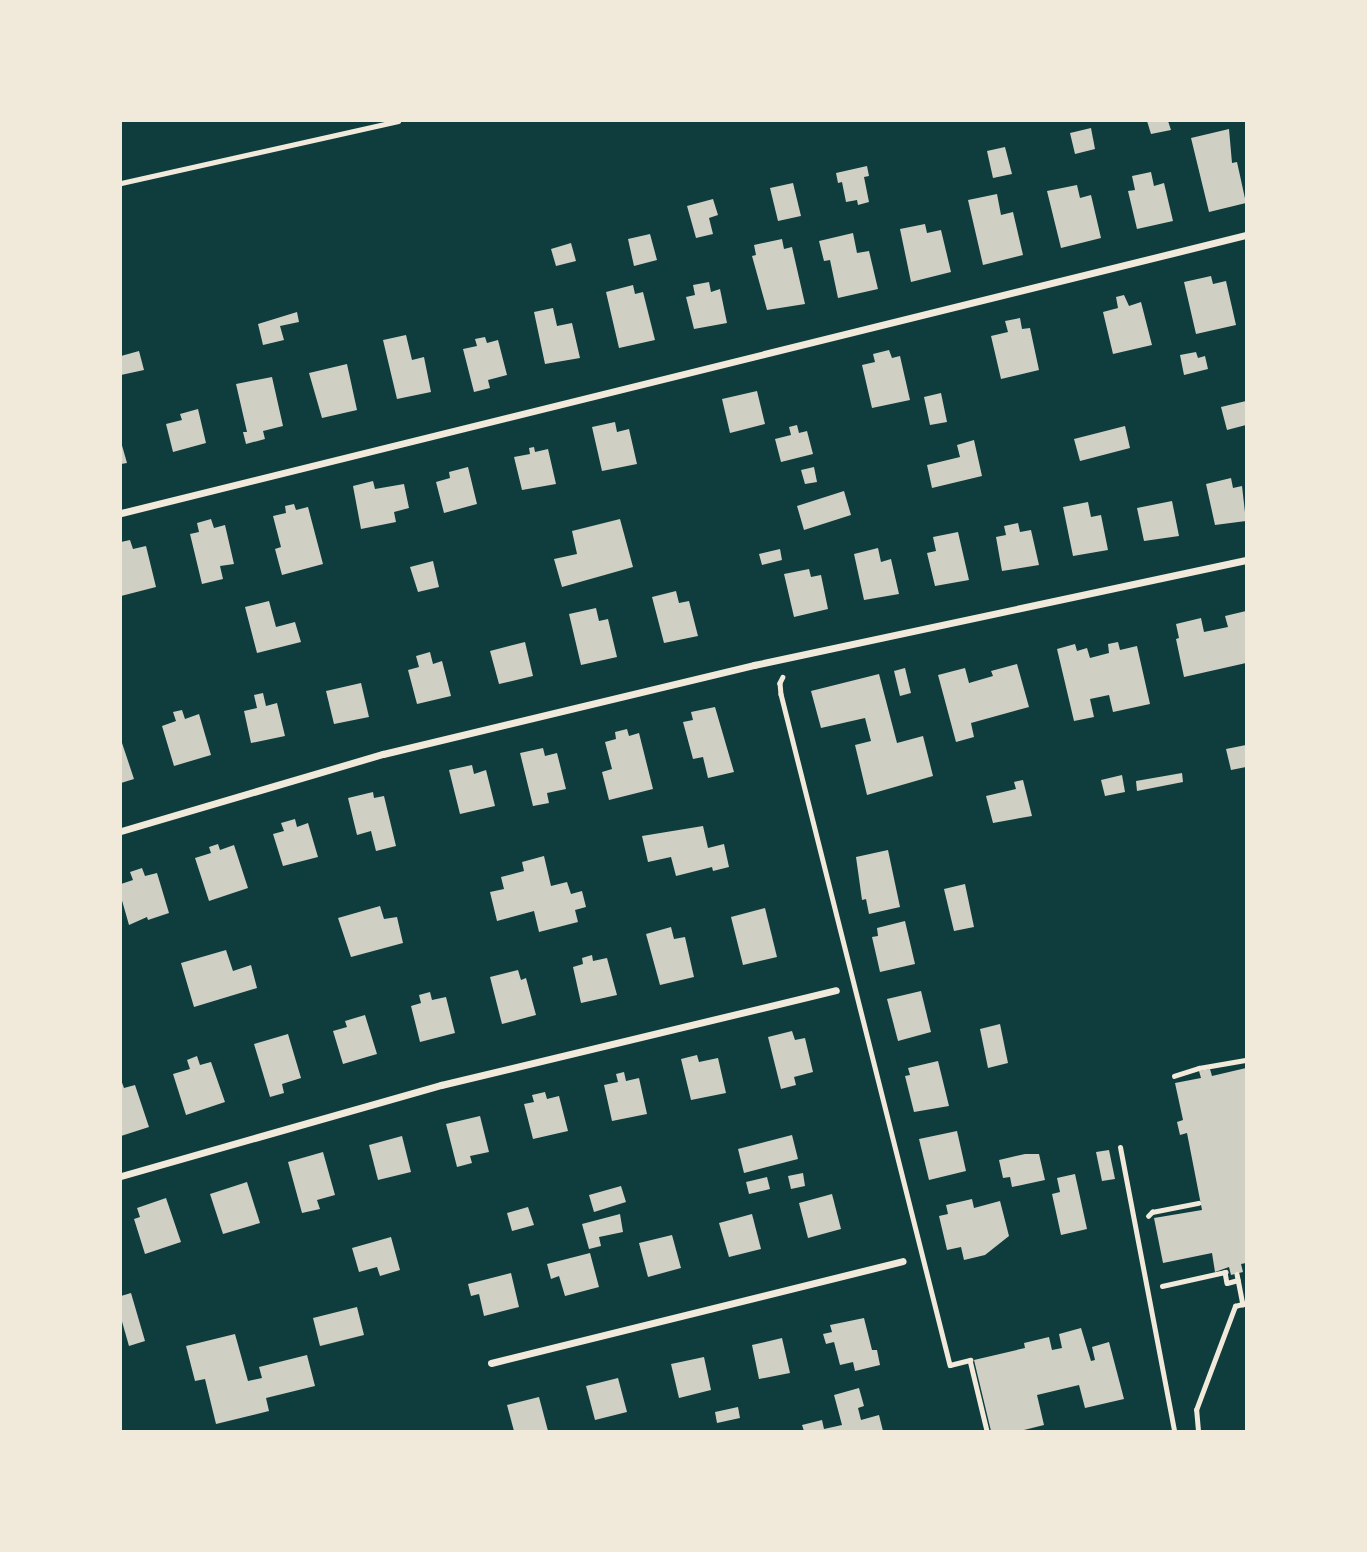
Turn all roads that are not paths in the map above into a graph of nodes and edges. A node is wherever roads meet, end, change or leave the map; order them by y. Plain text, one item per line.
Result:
1 (398, 121) edge
2 (121, 183) edge
3 (1246, 235) edge
4 (121, 513) edge
5 (1246, 560) edge
6 (121, 831) edge
7 (836, 990) dead end
8 (1120, 1147) dead end
9 (121, 1176) edge
10 (903, 1261) dead end
11 (491, 1363) dead end
12 (1174, 1431) edge

1 - 2 lane
3 - 4 street
5 - 6 street
7 - 9 street
8 - 12 lane
10 - 11 street

